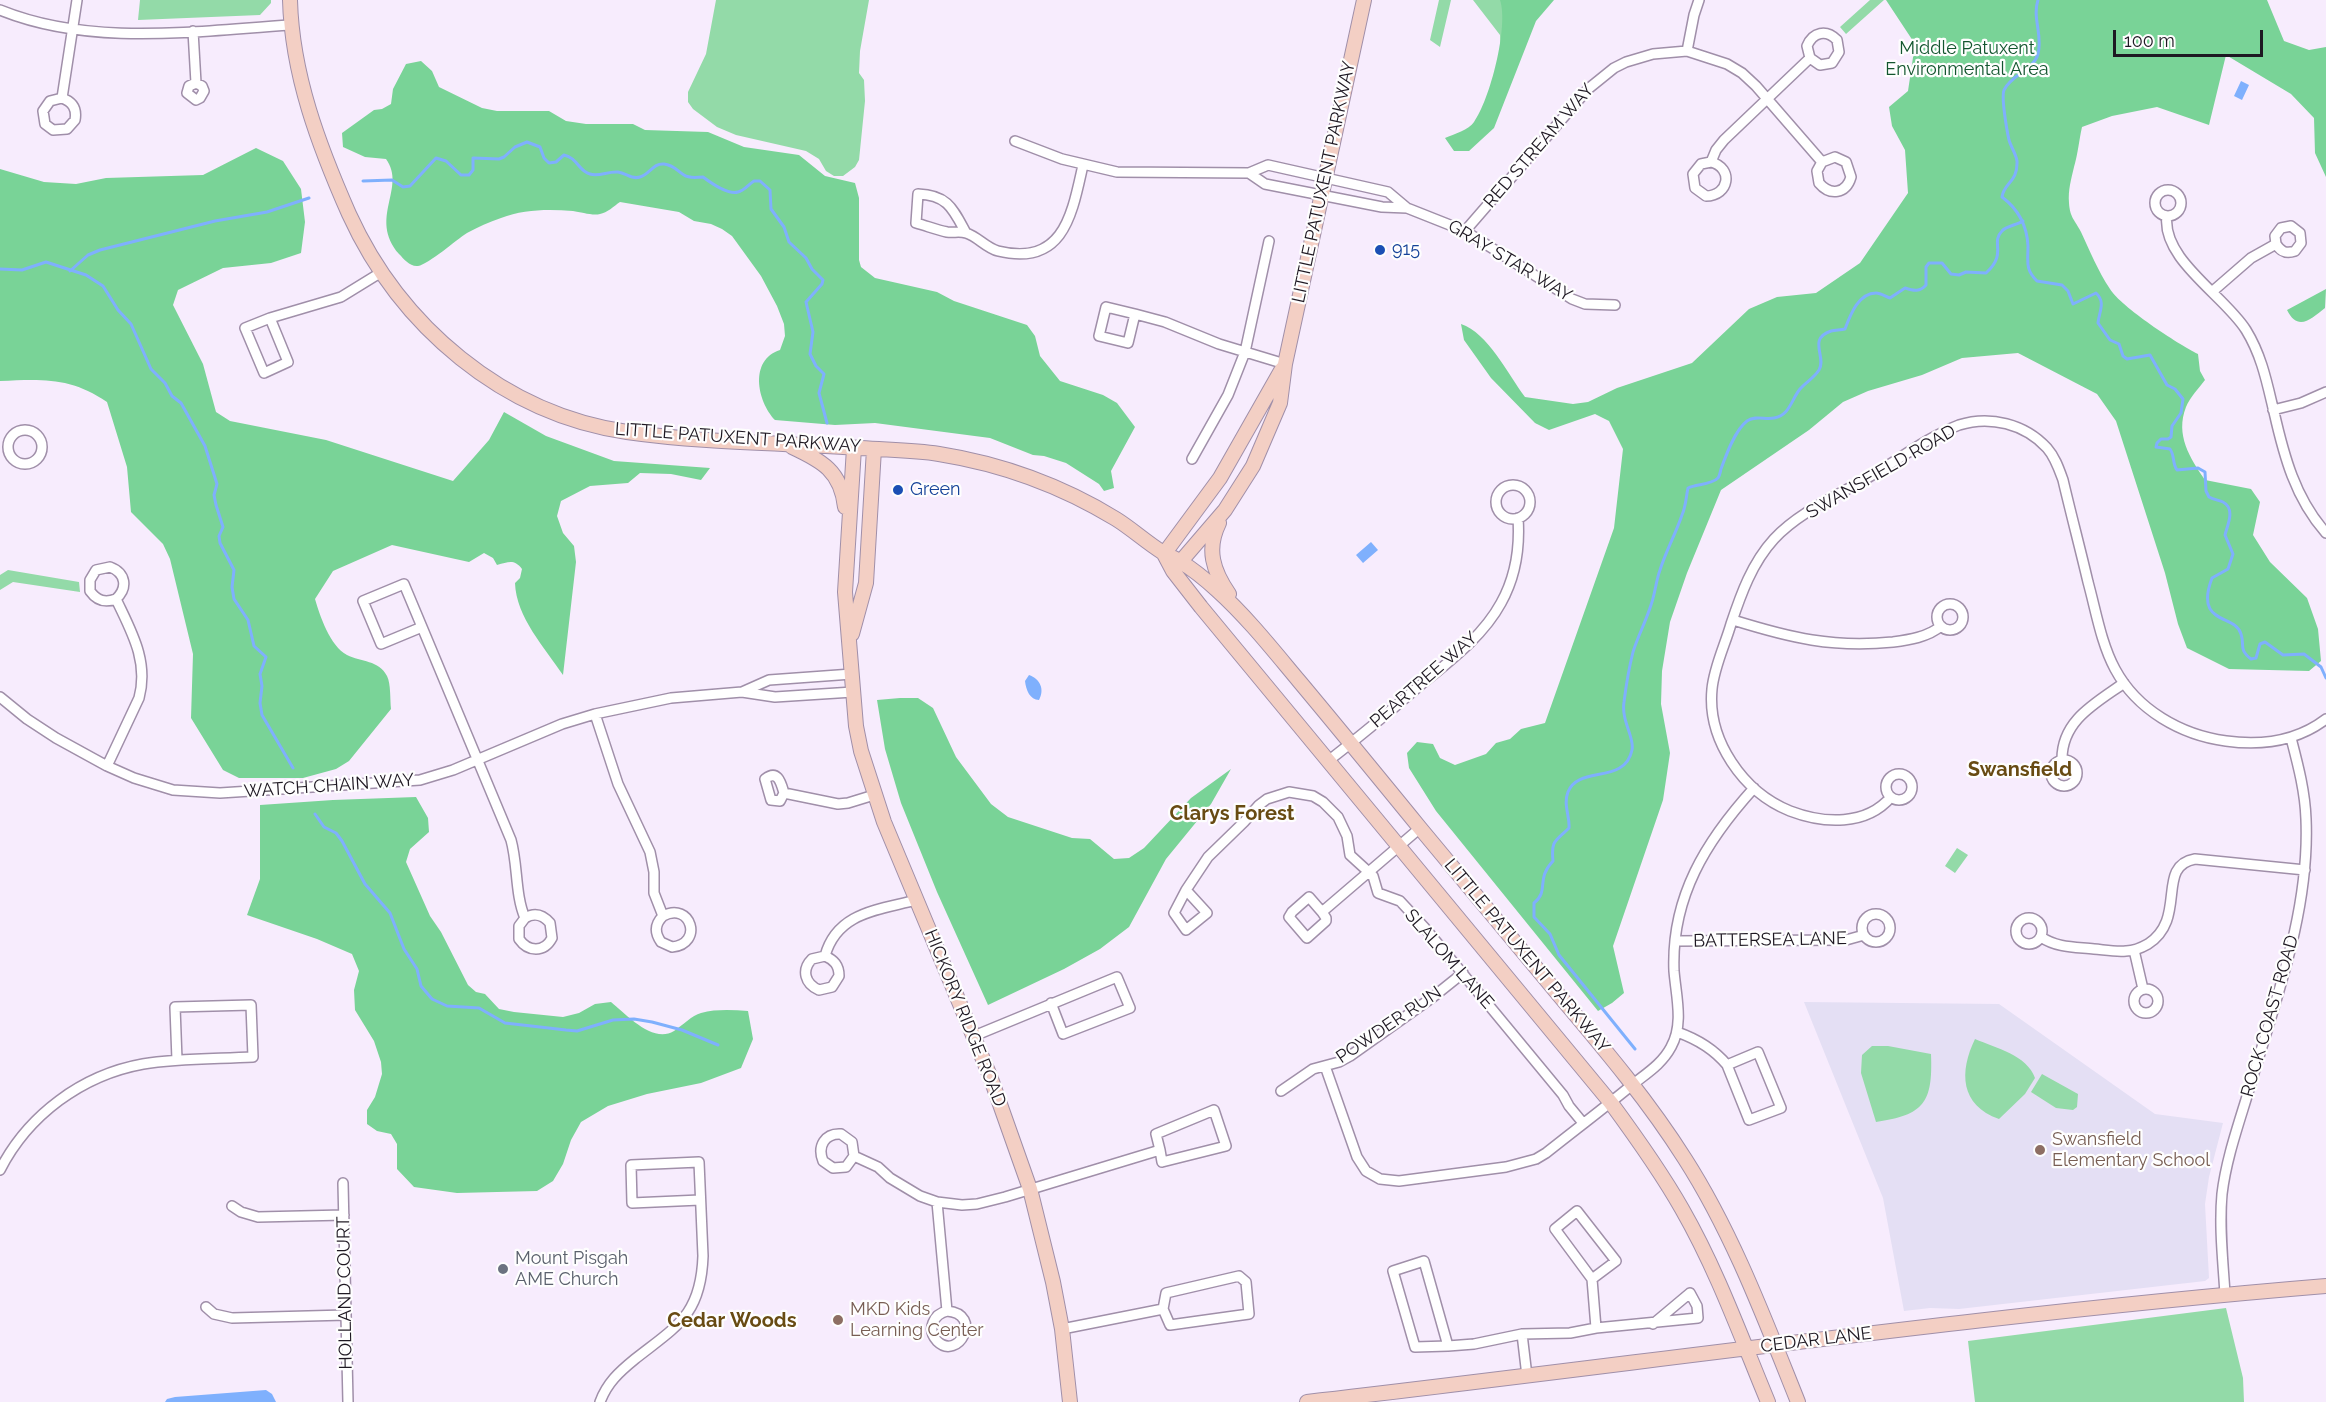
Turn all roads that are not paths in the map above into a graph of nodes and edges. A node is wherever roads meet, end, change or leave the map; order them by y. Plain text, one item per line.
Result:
1 (77, 0) edge
2 (290, 0) edge
3 (1364, 0) edge
4 (1699, 0) edge
5 (0, 10) edge
6 (290, 25) junction
7 (73, 28) junction
8 (193, 31) junction
9 (1688, 51) junction
10 (1810, 58) dead end
11 (196, 83) dead end
12 (62, 98) dead end
13 (1767, 99) junction
14 (1015, 141) dead end
15 (1711, 162) dead end
16 (1822, 162) dead end
17 (1083, 165) junction
18 (1249, 174) junction
19 (1324, 176) junction
20 (1320, 195) junction
21 (1407, 207) junction
22 (2167, 216) dead end
23 (1465, 231) junction
24 (966, 233) junction
25 (1269, 241) dead end
26 (2276, 244) dead end
27 (380, 273) junction
28 (2213, 291) junction
29 (1615, 305) dead end
30 (1135, 314) junction
31 (270, 318) junction
32 (1245, 352) junction
33 (1285, 364) junction
34 (2326, 392) edge
35 (2273, 410) junction
36 (784, 444) junction
37 (854, 448) junction
38 (874, 449) junction
39 (1192, 459) dead end
40 (1225, 510) junction
41 (1518, 518) dead end
42 (848, 532) junction
43 (2326, 533) edge
44 (1164, 554) junction
45 (1177, 566) junction
46 (116, 599) dead end
47 (1733, 620) junction
48 (1252, 626) junction
49 (1941, 626) dead end
50 (422, 627) junction
51 (850, 639) junction
52 (852, 674) junction
53 (2124, 683) junction
54 (742, 692) junction
55 (853, 692) junction
56 (0, 697) edge
57 (595, 714) junction
58 (2326, 719) edge
59 (2291, 738) junction
60 (1351, 743) junction
61 (478, 759) junction
62 (2062, 759) dead end
63 (1328, 761) junction
64 (107, 766) junction
65 (1754, 788) junction
66 (784, 793) dead end
67 (874, 795) junction
68 (1891, 797) dead end
69 (1420, 828) junction
70 (1400, 847) junction
71 (2305, 870) junction
72 (1369, 871) junction
73 (1186, 890) dead end
74 (916, 900) junction
75 (1322, 912) dead end
76 (663, 916) dead end
77 (525, 918) dead end
78 (1864, 935) dead end
79 (2041, 937) dead end
80 (1675, 941) junction
81 (2134, 950) junction
82 (825, 956) dead end
83 (1463, 973) junction
84 (2143, 988) dead end
85 (1051, 1003) junction
86 (1677, 1032) junction
87 (974, 1036) junction
88 (177, 1060) junction
89 (1727, 1065) junction
90 (1325, 1066) junction
91 (1633, 1084) junction
92 (1281, 1091) dead end
93 (1611, 1102) junction
94 (1584, 1123) junction
95 (1160, 1150) junction
96 (854, 1156) dead end
97 (0, 1170) edge
98 (343, 1183) dead end
99 (1030, 1189) junction
100 (700, 1200) junction
101 (937, 1202) junction
102 (232, 1206) dead end
103 (344, 1215) junction
104 (1592, 1280) junction
105 (2326, 1286) edge
106 (2226, 1294) junction
107 (206, 1307) dead end
108 (1163, 1309) junction
109 (947, 1311) dead end
110 (346, 1315) junction
111 (1653, 1324) junction
112 (1596, 1328) junction
113 (1062, 1329) junction
114 (1522, 1334) junction
115 (1776, 1345) junction
116 (1448, 1346) junction
117 (1746, 1349) junction
118 (1527, 1376) junction
119 (348, 1402) edge
120 (600, 1402) edge
121 (1070, 1402) edge
122 (1307, 1402) edge
123 (1768, 1402) edge
124 (1798, 1402) edge

1 - 7 street
2 - 6 street, LITTLE PATUXENT PARKWAY
3 - 19 street, LITTLE PATUXENT PARKWAY
4 - 9 street
5 - 7 street
6 - 8 street
6 - 27 street, LITTLE PATUXENT PARKWAY
7 - 8 street
7 - 12 street
8 - 11 street
9 - 13 street, RED STREAM WAY
9 - 23 street, RED STREAM WAY
10 - 13 street
13 - 15 street
13 - 16 street, RED STREAM WAY
14 - 17 street
17 - 18 street
17 - 24 street
18 - 19 street, GRAY STAR WAY
18 - 20 street, GRAY STAR WAY
19 - 20 street, LITTLE PATUXENT PARKWAY
19 - 21 street, GRAY STAR WAY
20 - 21 street, GRAY STAR WAY
20 - 33 street, LITTLE PATUXENT PARKWAY
21 - 23 street, GRAY STAR WAY
22 - 28 street
23 - 29 street, GRAY STAR WAY
24 - 24 street
25 - 32 street
26 - 28 street
27 - 31 street
27 - 36 street, LITTLE PATUXENT PARKWAY
28 - 35 street
30 - 30 street
30 - 32 street
31 - 31 street
32 - 33 street
32 - 39 street
33 - 40 street, LITTLE PATUXENT PARKWAY
33 - 44 street, LITTLE PATUXENT PARKWAY
34 - 35 street
35 - 43 street
36 - 37 street, LITTLE PATUXENT PARKWAY
36 - 42 street
37 - 38 street, LITTLE PATUXENT PARKWAY
37 - 42 street, HICKORY RIDGE ROAD
38 - 44 street, LITTLE PATUXENT PARKWAY
38 - 51 street, HICKORY RIDGE ROAD
40 - 45 street, LITTLE PATUXENT PARKWAY
40 - 48 street
41 - 60 street, PEARTREE WAY
42 - 51 street, HICKORY RIDGE ROAD
44 - 45 street, LITTLE PATUXENT PARKWAY
45 - 48 street, LITTLE PATUXENT PARKWAY
45 - 63 street, LITTLE PATUXENT PARKWAY
46 - 64 street
47 - 49 street
47 - 53 street, SWANSFIELD ROAD
47 - 65 street, SWANSFIELD ROAD
48 - 60 street, LITTLE PATUXENT PARKWAY
50 - 50 street
50 - 61 street
51 - 52 street, HICKORY RIDGE ROAD
52 - 54 street, WATCH CHAIN WAY
52 - 55 street, HICKORY RIDGE ROAD
53 - 59 street, SWANSFIELD ROAD
53 - 62 street
54 - 55 street, WATCH CHAIN WAY
54 - 57 street, WATCH CHAIN WAY
55 - 67 street, HICKORY RIDGE ROAD
56 - 64 street, WATCH CHAIN WAY
57 - 61 street, WATCH CHAIN WAY
57 - 76 street
58 - 59 street, SWANSFIELD ROAD
59 - 71 street, ROCK COAST ROAD
60 - 63 street, PEARTREE WAY
60 - 69 street, LITTLE PATUXENT PARKWAY
61 - 64 street, WATCH CHAIN WAY
61 - 77 street
63 - 70 street, LITTLE PATUXENT PARKWAY
65 - 68 street, SWANSFIELD ROAD
65 - 80 street
66 - 67 street
67 - 74 street, HICKORY RIDGE ROAD
69 - 70 street
69 - 91 street, LITTLE PATUXENT PARKWAY
70 - 72 street
70 - 93 street, LITTLE PATUXENT PARKWAY
71 - 81 street
71 - 106 street, ROCK COAST ROAD
72 - 73 street, SLALOM LANE
72 - 75 street
72 - 83 street, SLALOM LANE
74 - 82 street
74 - 87 street, HICKORY RIDGE ROAD
78 - 80 street, BATTERSEA LANE
79 - 81 street
80 - 86 street
81 - 84 street
83 - 90 street, POWDER RUN
83 - 94 street, SLALOM LANE
85 - 85 street
85 - 87 street
86 - 89 street
86 - 91 street
87 - 99 street, HICKORY RIDGE ROAD
88 - 88 street
88 - 97 street
89 - 89 street
90 - 92 street, POWDER RUN
90 - 94 street
91 - 93 street
91 - 115 street, LITTLE PATUXENT PARKWAY
93 - 94 street
93 - 117 street, LITTLE PATUXENT PARKWAY
95 - 95 street
95 - 99 street
96 - 101 street
98 - 103 street, HOLLAND COURT
99 - 101 street
99 - 113 street, HICKORY RIDGE ROAD
100 - 100 street
100 - 120 street
101 - 109 street
102 - 103 street
103 - 110 street, HOLLAND COURT
104 - 104 street
104 - 112 street
105 - 106 street, CEDAR LANE
106 - 115 street, CEDAR LANE
107 - 110 street
108 - 108 street
108 - 113 street
110 - 119 street, HOLLAND COURT
111 - 111 street
111 - 112 street
112 - 114 street
113 - 121 street, HICKORY RIDGE ROAD
114 - 116 street
114 - 118 street
115 - 117 street, CEDAR LANE
115 - 124 street, LITTLE PATUXENT PARKWAY
116 - 116 street
117 - 118 street, CEDAR LANE
117 - 123 street, LITTLE PATUXENT PARKWAY
118 - 122 street, CEDAR LANE

